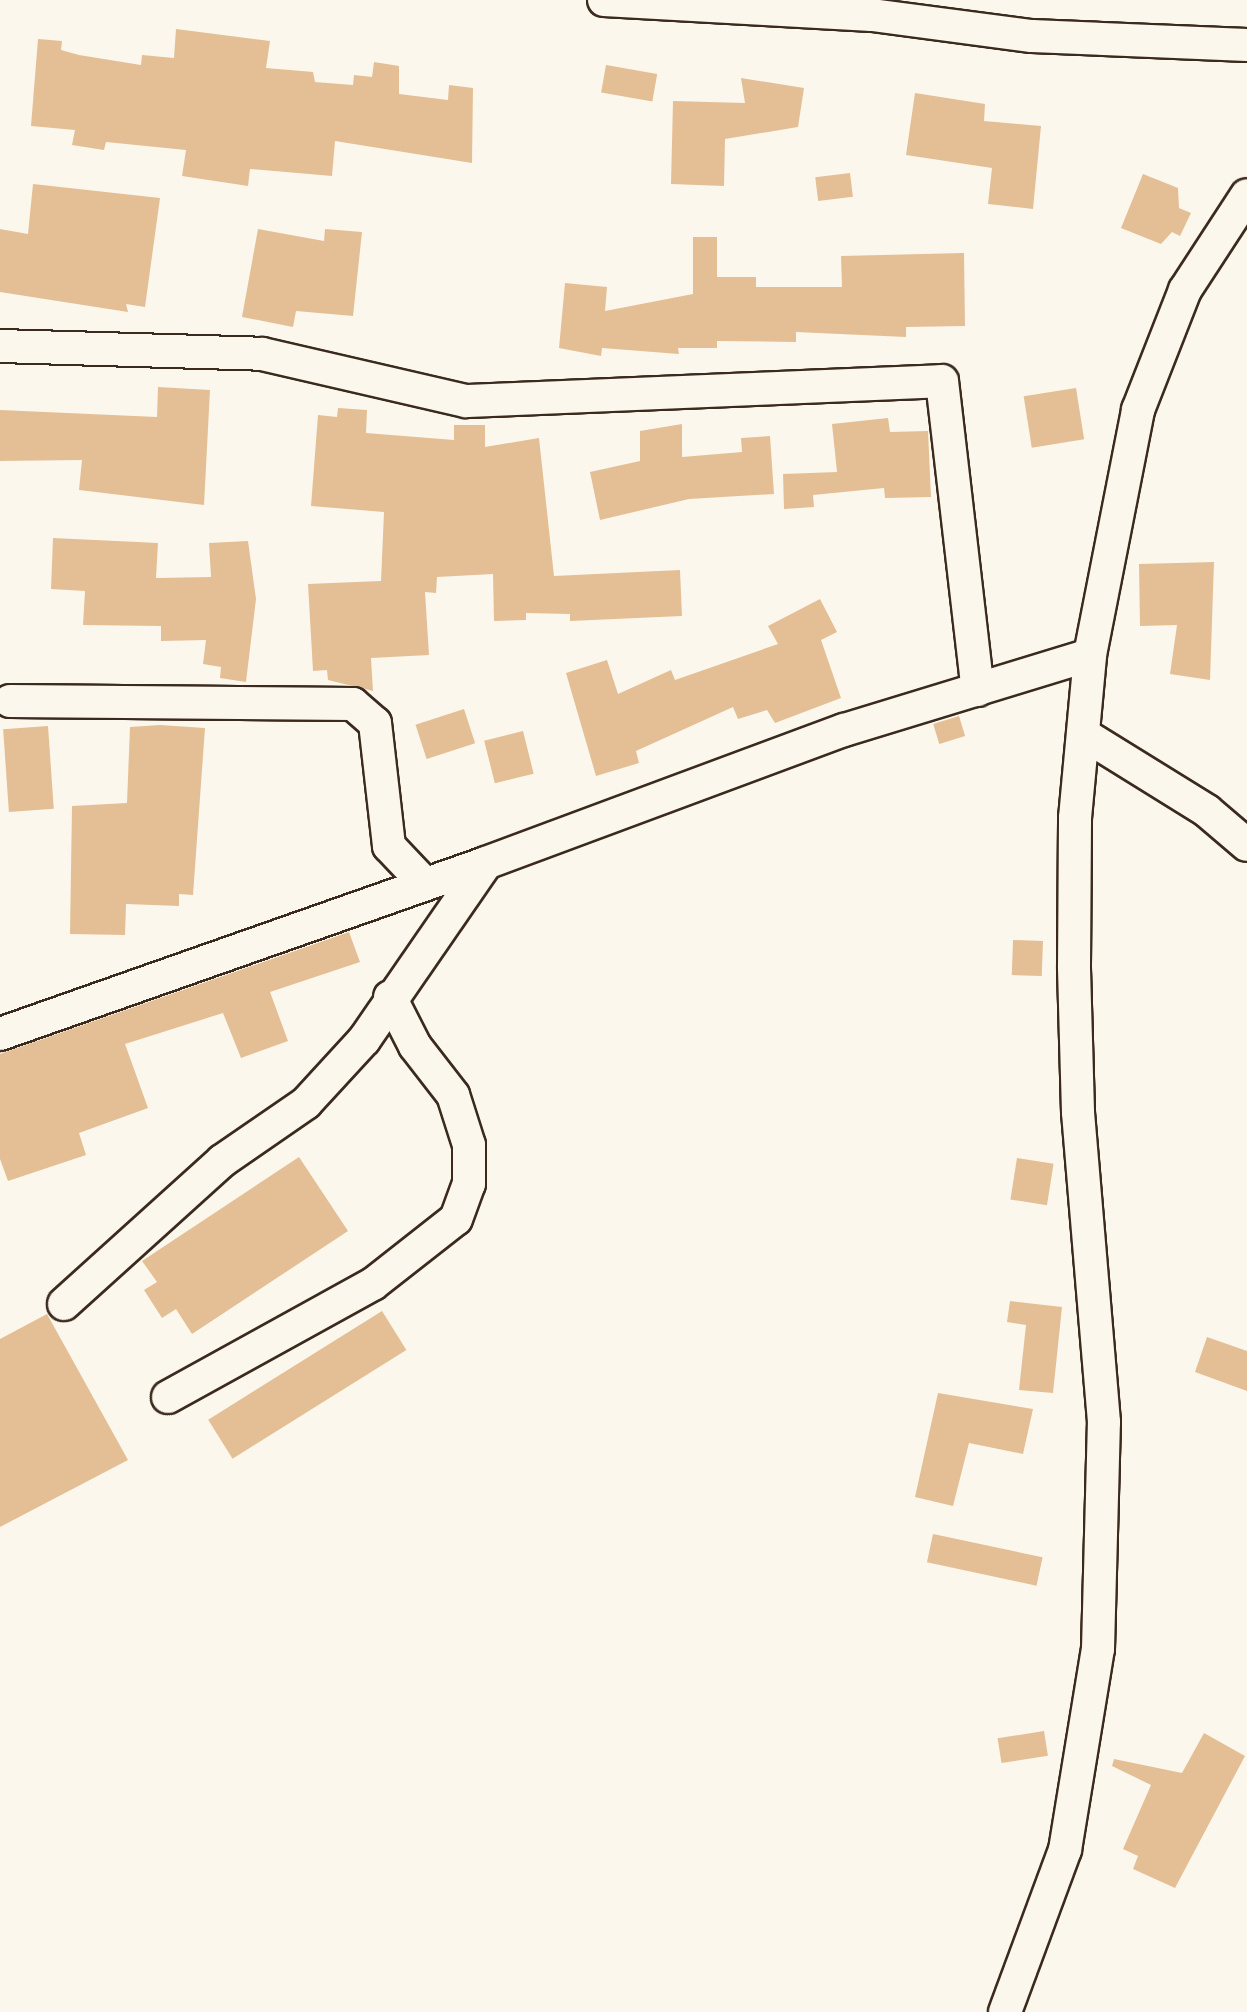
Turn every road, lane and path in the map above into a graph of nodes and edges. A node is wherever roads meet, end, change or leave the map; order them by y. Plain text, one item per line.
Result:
1 (604, 0) edge
2 (993, 14) edge
3 (1247, 45) edge
4 (1247, 195) edge
5 (0, 346) edge
6 (1090, 656) junction
7 (978, 690) junction
8 (10, 701) dead end
9 (1083, 734) junction
10 (1247, 845) edge
11 (486, 863) junction
12 (425, 884) junction
13 (390, 997) junction
14 (0, 1034) edge
15 (64, 1304) dead end
16 (168, 1397) dead end
17 (1005, 2012) edge

1 - 2 street
2 - 3 street
4 - 6 street
5 - 7 street
6 - 7 street
6 - 9 street
7 - 11 street
8 - 12 street
9 - 10 street
9 - 17 street
11 - 12 street
11 - 13 street
12 - 14 street
13 - 15 street
13 - 16 street

